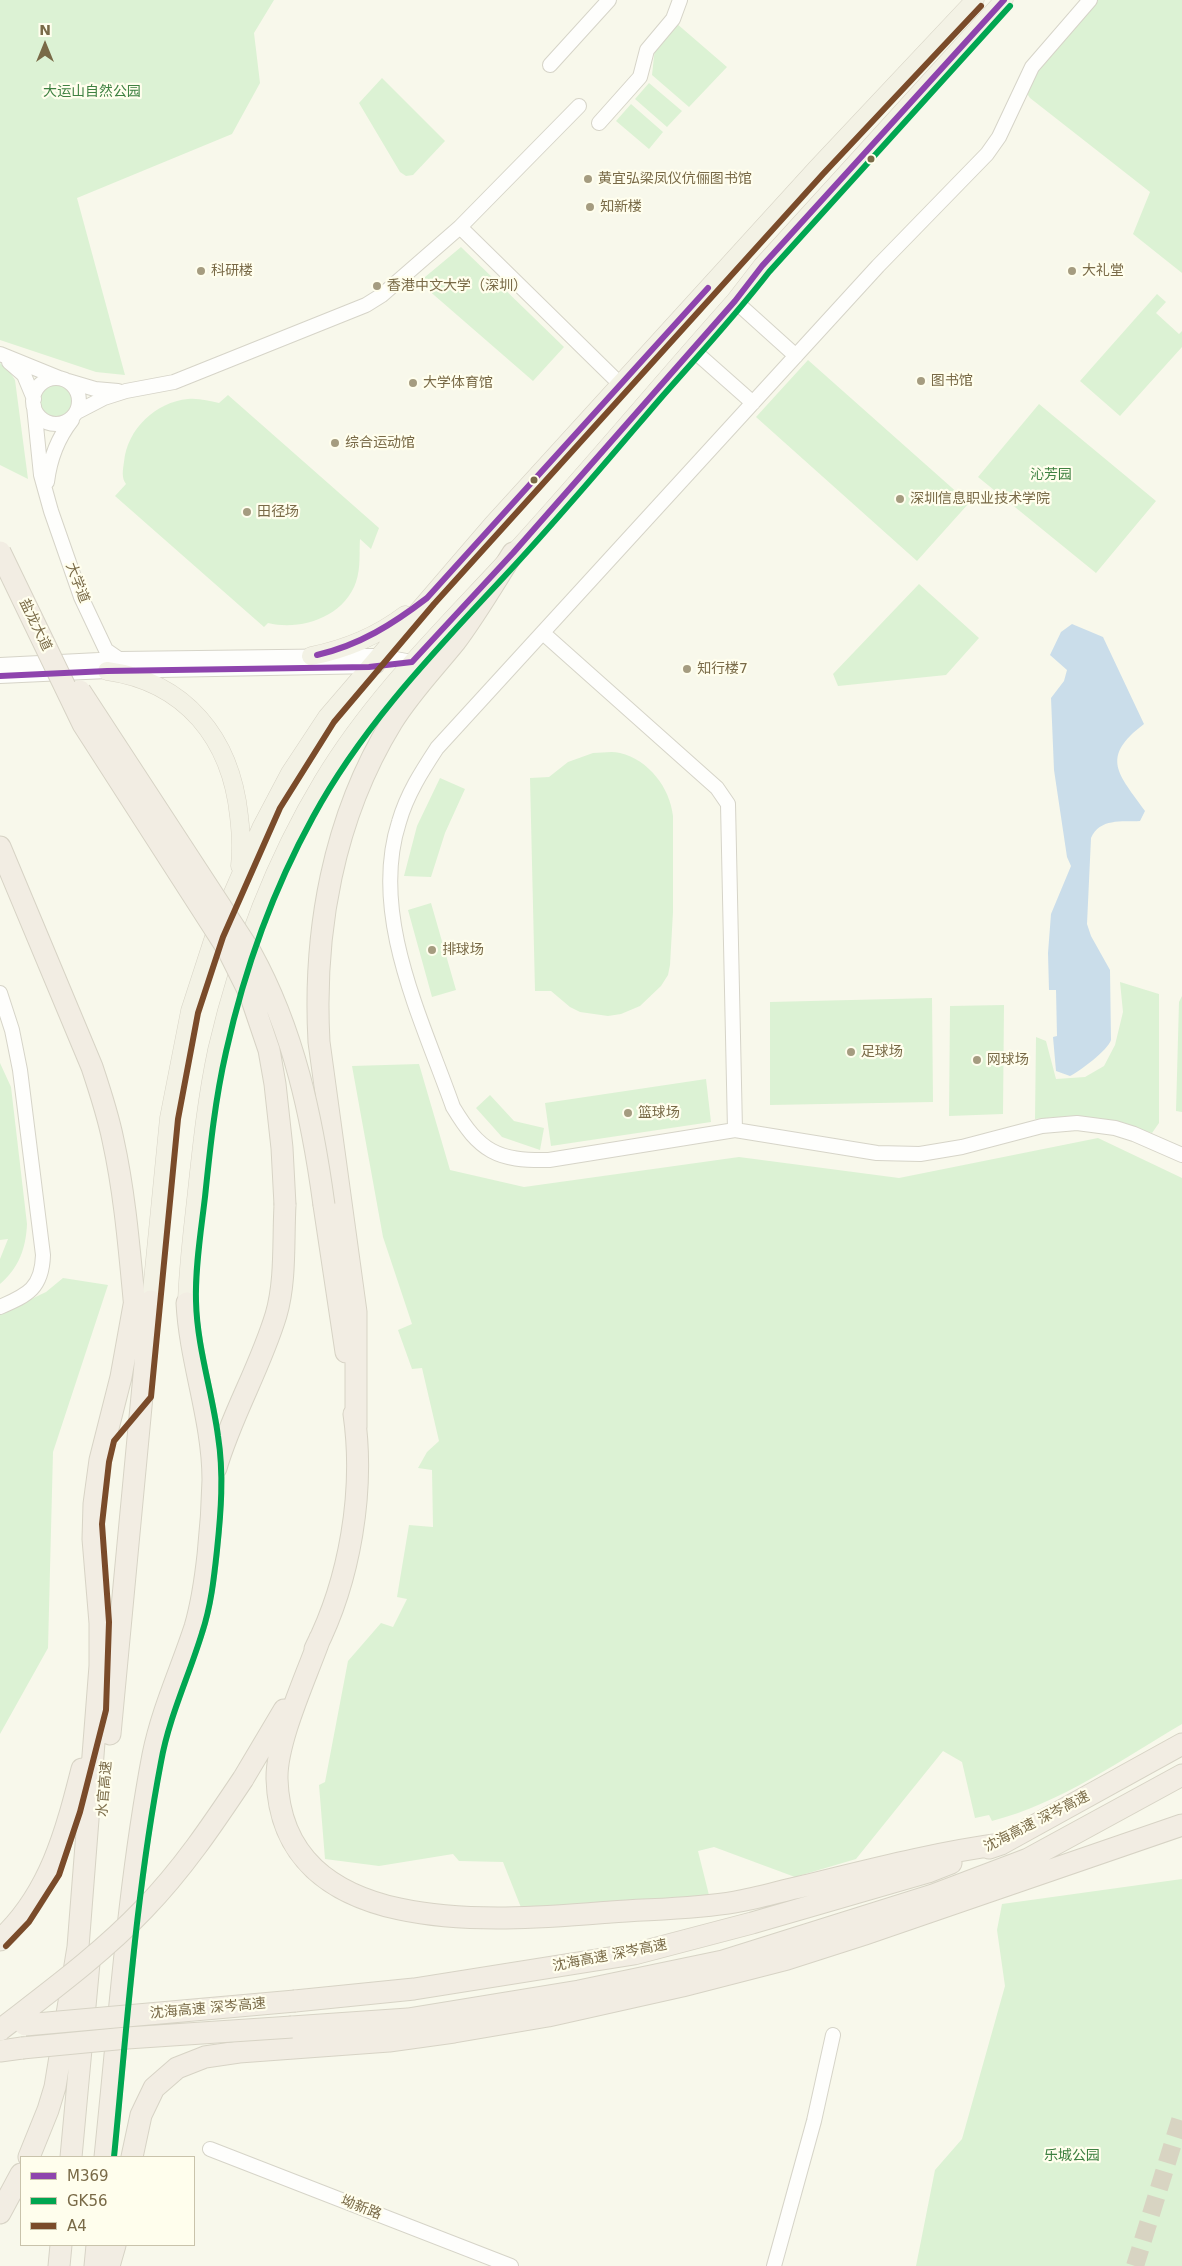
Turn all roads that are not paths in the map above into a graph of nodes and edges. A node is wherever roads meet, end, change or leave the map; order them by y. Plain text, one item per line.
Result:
1 (610, 0) edge
2 (680, 0) edge
3 (975, 0) edge
4 (1004, 0) edge
5 (1090, 0) edge
6 (550, 65) dead end
7 (580, 106) dead end
8 (599, 123) dead end
9 (460, 227) junction
10 (735, 301) junction
11 (692, 349) junction
12 (0, 355) edge
13 (796, 356) junction
14 (64, 380) junction
15 (620, 384) junction
16 (126, 391) junction
17 (34, 402) junction
18 (753, 403) junction
19 (75, 415) junction
20 (48, 500) junction
21 (0, 552) edge
22 (513, 553) junction
23 (19, 592) junction
24 (427, 598) junction
25 (543, 633) junction
26 (311, 656) junction
27 (374, 661) junction
28 (412, 662) junction
29 (0, 665) edge
30 (113, 665) junction
31 (0, 676) edge
32 (0, 847) edge
33 (236, 886) junction
34 (0, 993) edge
35 (736, 1130) junction
36 (1182, 1154) edge
37 (143, 1303) junction
38 (187, 1303) joint
39 (0, 1307) edge
40 (143, 1392) junction
41 (356, 1427) junction
42 (106, 1437) junction
43 (213, 1478) junction
44 (320, 1638) junction
45 (98, 1708) junction
46 (1182, 1744) edge
47 (1182, 1775) edge
48 (1182, 1825) edge
49 (1001, 1844) junction
50 (0, 1940) edge
51 (0, 2029) edge
52 (833, 2035) dead end
53 (8, 2050) edge
54 (210, 2149) dead end
55 (29, 2156) edge
56 (71, 2156) edge
57 (105, 2156) edge
58 (132, 2156) edge
59 (20, 2176) edge
60 (0, 2213) edge
61 (61, 2246) edge
62 (97, 2246) edge
63 (115, 2246) edge
64 (59, 2266) edge
65 (95, 2266) edge
66 (109, 2266) edge
67 (511, 2266) edge
68 (774, 2266) edge

1 - 6 street
2 - 8 street
3 - 15 main road
4 - 10 main road
5 - 13 street
7 - 9 street
9 - 15 street
9 - 16 street
10 - 11 main road
10 - 13 street
11 - 18 street
11 - 22 main road
12 - 14 street, 大学道
12 - 17 street, 大学道
13 - 18 street
14 - 16 street, 大学道
14 - 17 street
14 - 19 street
15 - 24 main road
16 - 19 street
17 - 19 street, 大学道
17 - 20 street, 大学道
18 - 25 street
19 - 20 street, 大学道
20 - 30 street, 大学道
21 - 23 highway, 盐龙大道, bridge
22 - 28 main road
22 - 41 highway
23 - 41 highway, bridge
23 - 43 highway, 盐龙大道, bridge
24 - 26 main road
24 - 27 main road
25 - 35 street
25 - 35 street
26 - 27 street
26 - 30 street
27 - 28 street
27 - 30 street
27 - 33 main road
28 - 38 main road
29 - 30 street
30 - 31 street
30 - 33 main road
32 - 37 highway
33 - 37 main road
34 - 39 street
35 - 36 street
37 - 40 highway, 水官高速
37 - 42 highway
38 - 43 highway
40 - 42 highway
40 - 56 highway, 水官高速
41 - 44 highway
42 - 45 highway
43 - 57 highway
44 - 49 highway
44 - 51 highway, bridge
45 - 50 highway
45 - 55 highway
46 - 49 highway, 沈海高速 深岑高速
47 - 53 highway, 沈海高速 深岑高速, bridge
48 - 58 highway
49 - 51 highway, 沈海高速 深岑高速, bridge
52 - 68 street
54 - 67 street, 坳新路
59 - 60 highway
61 - 64 highway
62 - 65 highway
63 - 66 highway

